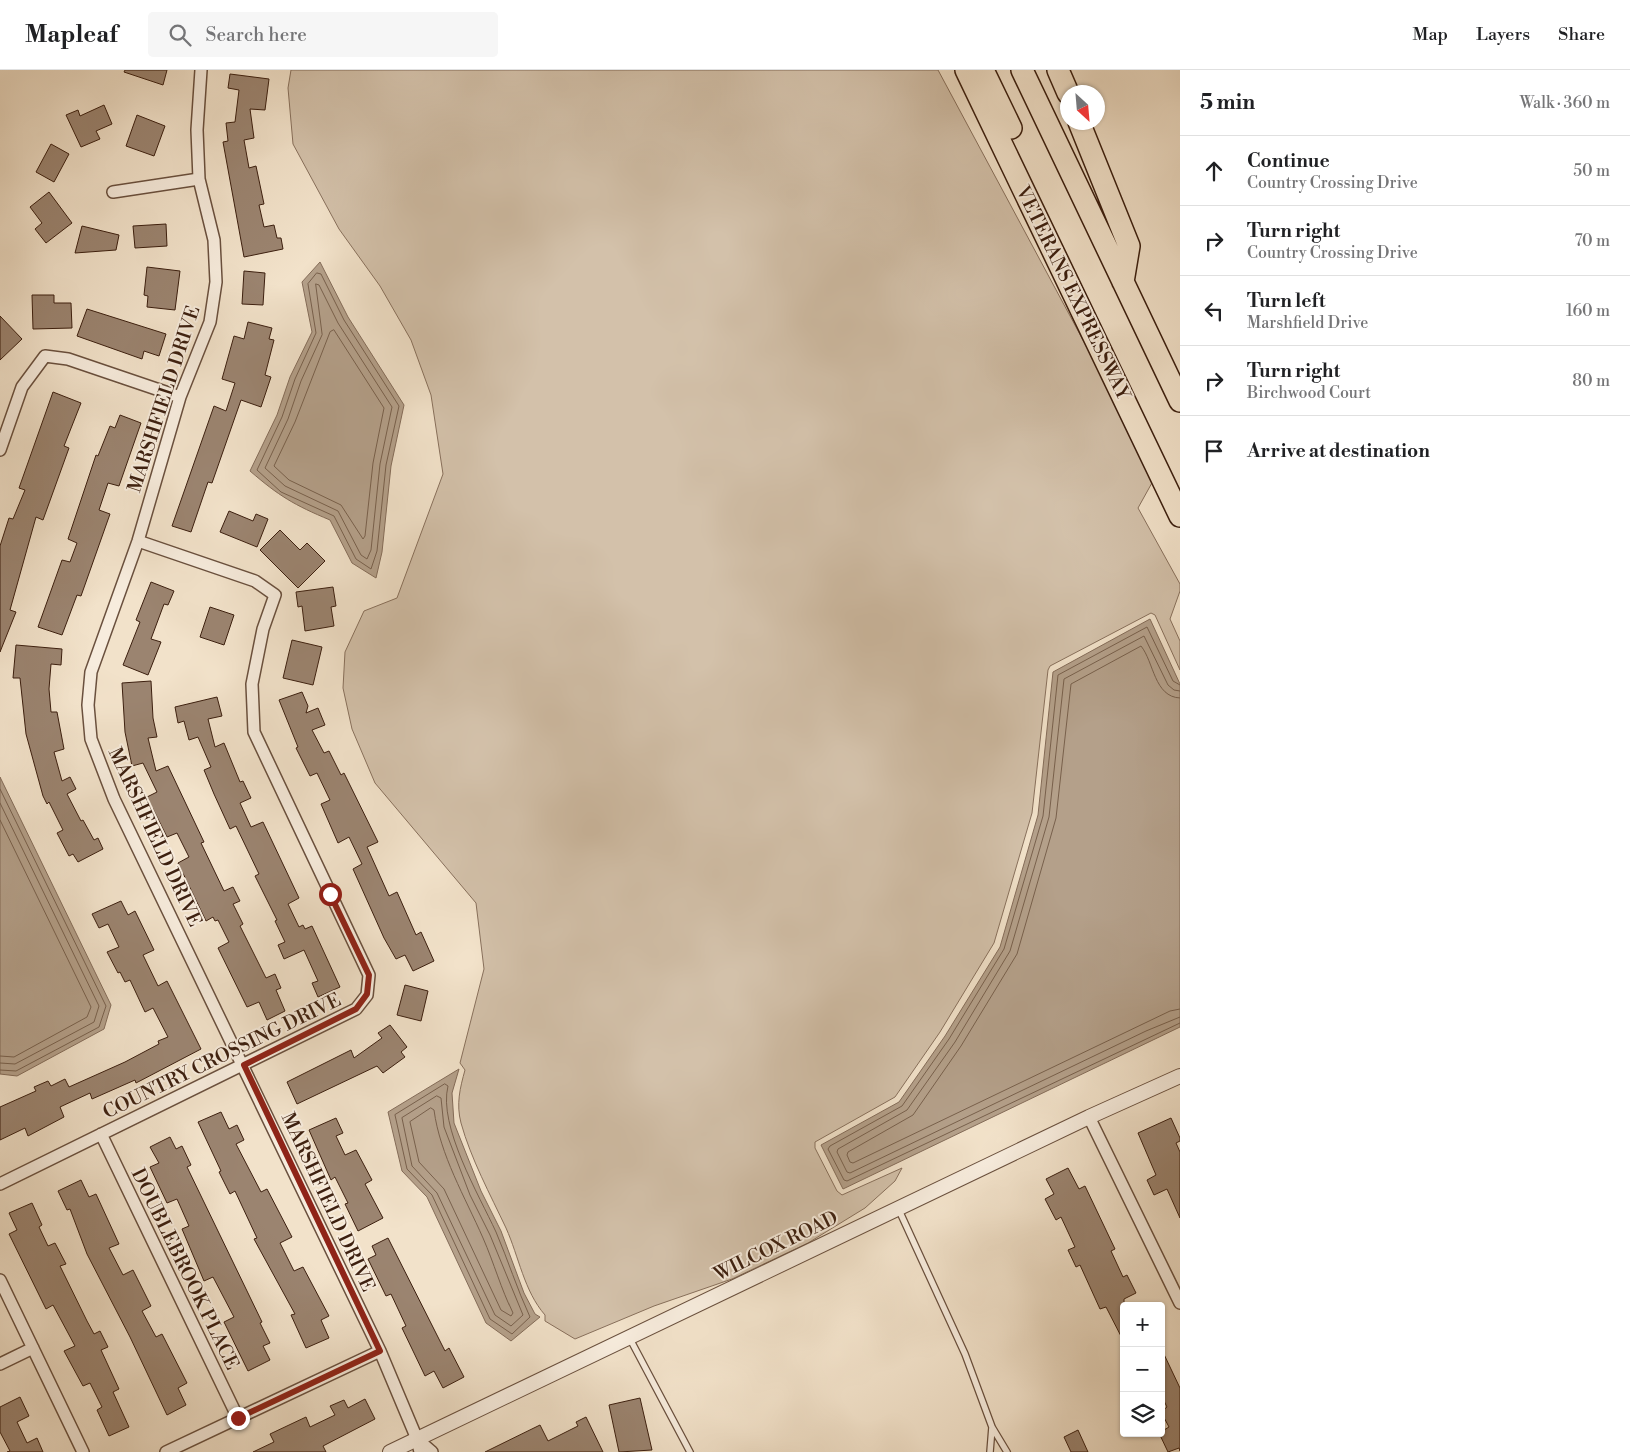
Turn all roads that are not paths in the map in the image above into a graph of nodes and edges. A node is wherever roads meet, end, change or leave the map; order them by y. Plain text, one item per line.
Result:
1 (201, 70) edge
2 (966, 70) edge
3 (983, 70) edge
4 (1022, 70) edge
5 (1058, 70) edge
6 (1065, 85) edge
7 (1082, 130) edge
8 (199, 179) junction
9 (113, 192) dead end
10 (1123, 282) junction
11 (180, 397) junction
12 (1180, 400) edge
13 (0, 450) edge
14 (1180, 482) edge
15 (1180, 516) edge
16 (138, 541) junction
17 (244, 1065) junction
18 (1180, 1076) edge
19 (1089, 1116) junction
20 (101, 1134) junction
21 (0, 1184) edge
22 (898, 1208) junction
23 (0, 1280) edge
24 (1180, 1303) edge
25 (630, 1337) junction
26 (33, 1348) junction
27 (380, 1351) junction
28 (0, 1364) edge
29 (238, 1418) junction
30 (992, 1427) junction
31 (418, 1445) edge
32 (83, 1452) edge
33 (166, 1452) edge
34 (390, 1452) edge
35 (432, 1452) edge
36 (690, 1452) edge
37 (990, 1452) edge
38 (1007, 1452) edge

1 - 8 street, MARSHFIELD DRIVE
2 - 15 highway, VETERANS EXPRESSWAY
3 - 14 highway
4 - 10 highway
5 - 6 highway
7 - 10 highway
8 - 9 street
8 - 11 street, MARSHFIELD DRIVE
10 - 12 highway
11 - 13 street
11 - 16 street, MARSHFIELD DRIVE
16 - 17 street, MARSHFIELD DRIVE
16 - 17 street, COUNTRY CROSSING DRIVE
17 - 20 street, COUNTRY CROSSING DRIVE
17 - 27 street, MARSHFIELD DRIVE
18 - 19 street, WILCOX ROAD
19 - 22 street, WILCOX ROAD
19 - 24 street
20 - 21 street, COUNTRY CROSSING DRIVE
20 - 29 street, DOUBLEBROOK PLACE
22 - 25 street, WILCOX ROAD
22 - 30 lane
23 - 26 street
25 - 31 street, WILCOX ROAD
25 - 36 lane
26 - 28 street
26 - 32 street
27 - 29 street
27 - 31 street, MARSHFIELD DRIVE
29 - 33 street
30 - 37 lane
30 - 38 lane
31 - 34 street, WILCOX ROAD
31 - 35 street, MARSHFIELD DRIVE

